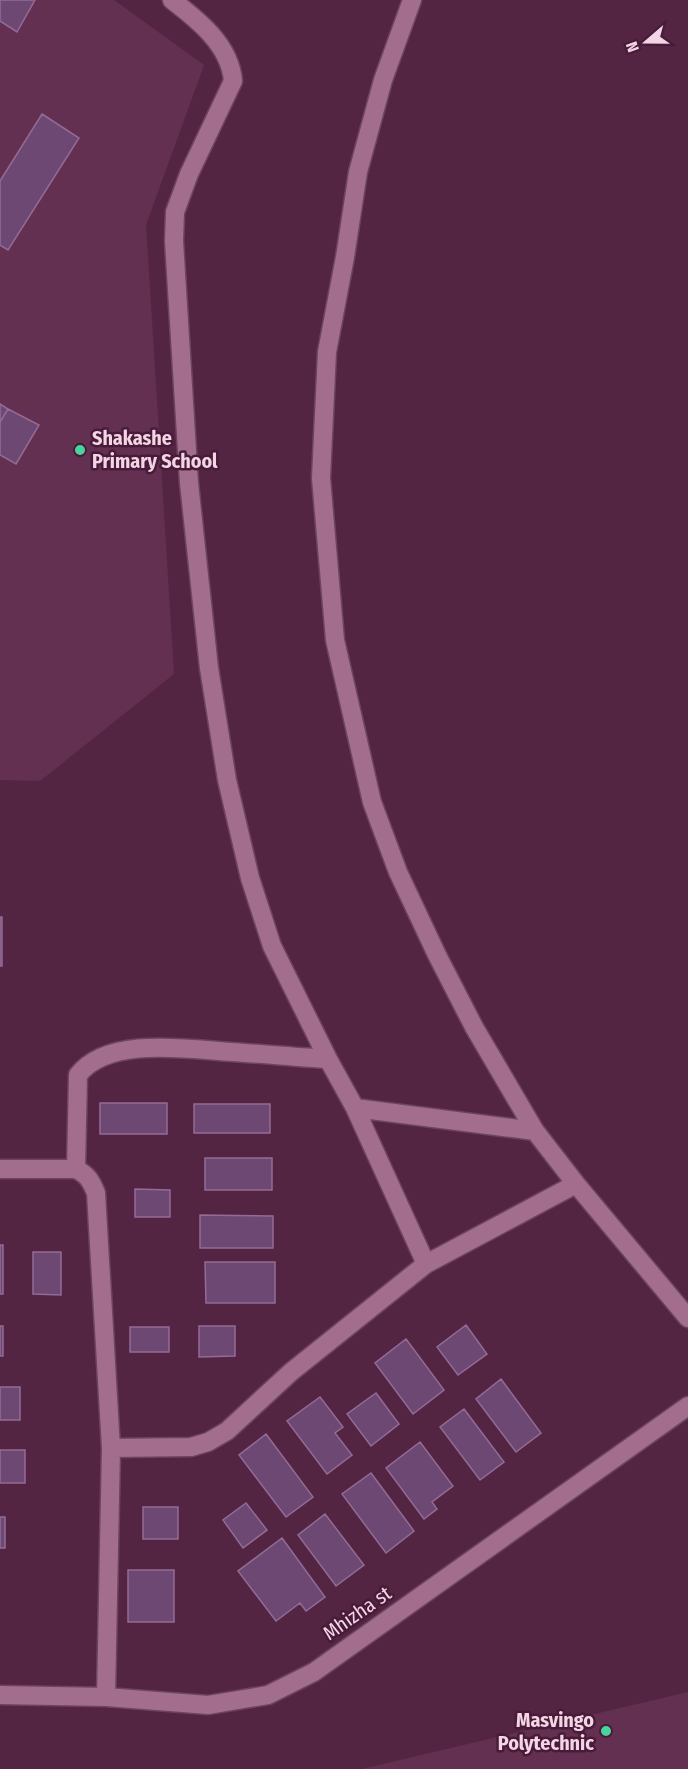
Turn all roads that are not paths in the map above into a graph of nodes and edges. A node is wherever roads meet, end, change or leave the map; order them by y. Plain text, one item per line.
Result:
1 (172, 0) edge
2 (412, 0) edge
3 (328, 1059) junction
4 (355, 1108) junction
5 (535, 1131) junction
6 (0, 1169) edge
7 (76, 1169) junction
8 (576, 1184) junction
9 (426, 1264) junction
10 (688, 1318) edge
11 (688, 1406) edge
12 (111, 1448) junction
13 (0, 1695) edge
14 (106, 1697) junction

1 - 3 street
2 - 5 street
3 - 4 street
3 - 7 street
4 - 5 street
4 - 9 street
5 - 8 street
6 - 7 street
7 - 12 street
8 - 9 street
8 - 10 street
9 - 12 street
11 - 14 street, Mhizha st
12 - 14 street
13 - 14 street, Mhizha st

